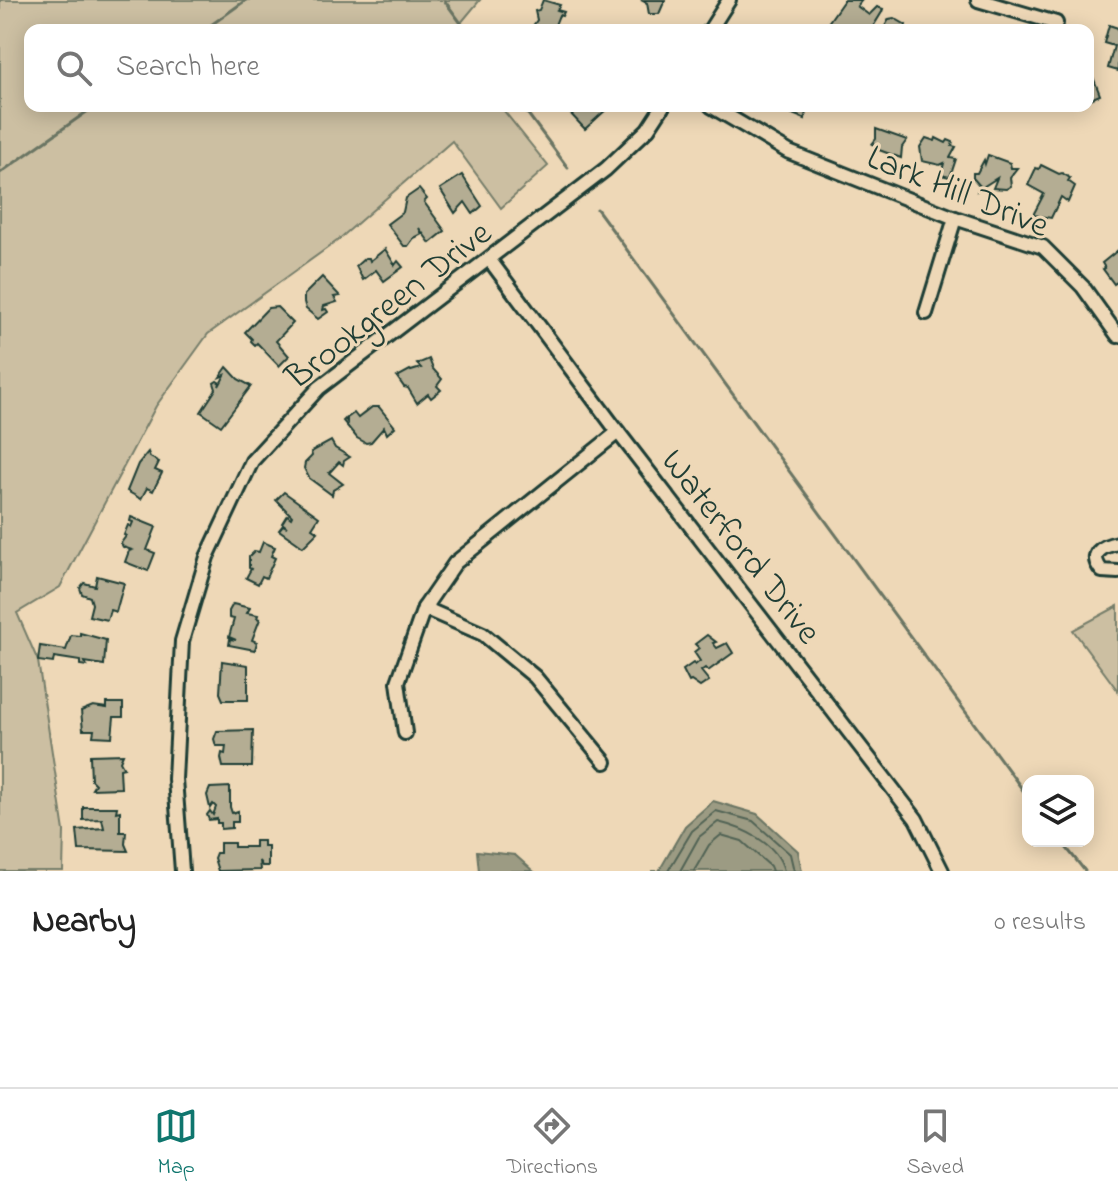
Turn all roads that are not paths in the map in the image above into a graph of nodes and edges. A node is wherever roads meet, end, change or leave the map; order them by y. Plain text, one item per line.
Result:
1 (729, 0) edge
2 (978, 0) edge
3 (1056, 23) dead end
4 (714, 24) edge
5 (659, 112) edge
6 (721, 112) edge
7 (955, 218) junction
8 (489, 259) junction
9 (926, 313) dead end
10 (1118, 336) edge
11 (618, 432) junction
12 (1118, 543) edge
13 (1118, 572) edge
14 (424, 608) junction
15 (405, 733) dead end
16 (605, 762) dead end
17 (182, 871) edge
18 (942, 871) edge

1 - 4 street
2 - 3 street
5 - 8 street, Brookgreen Drive
6 - 7 street, Lark Hill Drive
7 - 9 street
7 - 10 street, Lark Hill Drive
8 - 11 street, Waterford Drive
8 - 17 street, Brookgreen Drive
11 - 14 street
11 - 18 street, Waterford Drive
12 - 13 street
14 - 15 street
14 - 16 street

